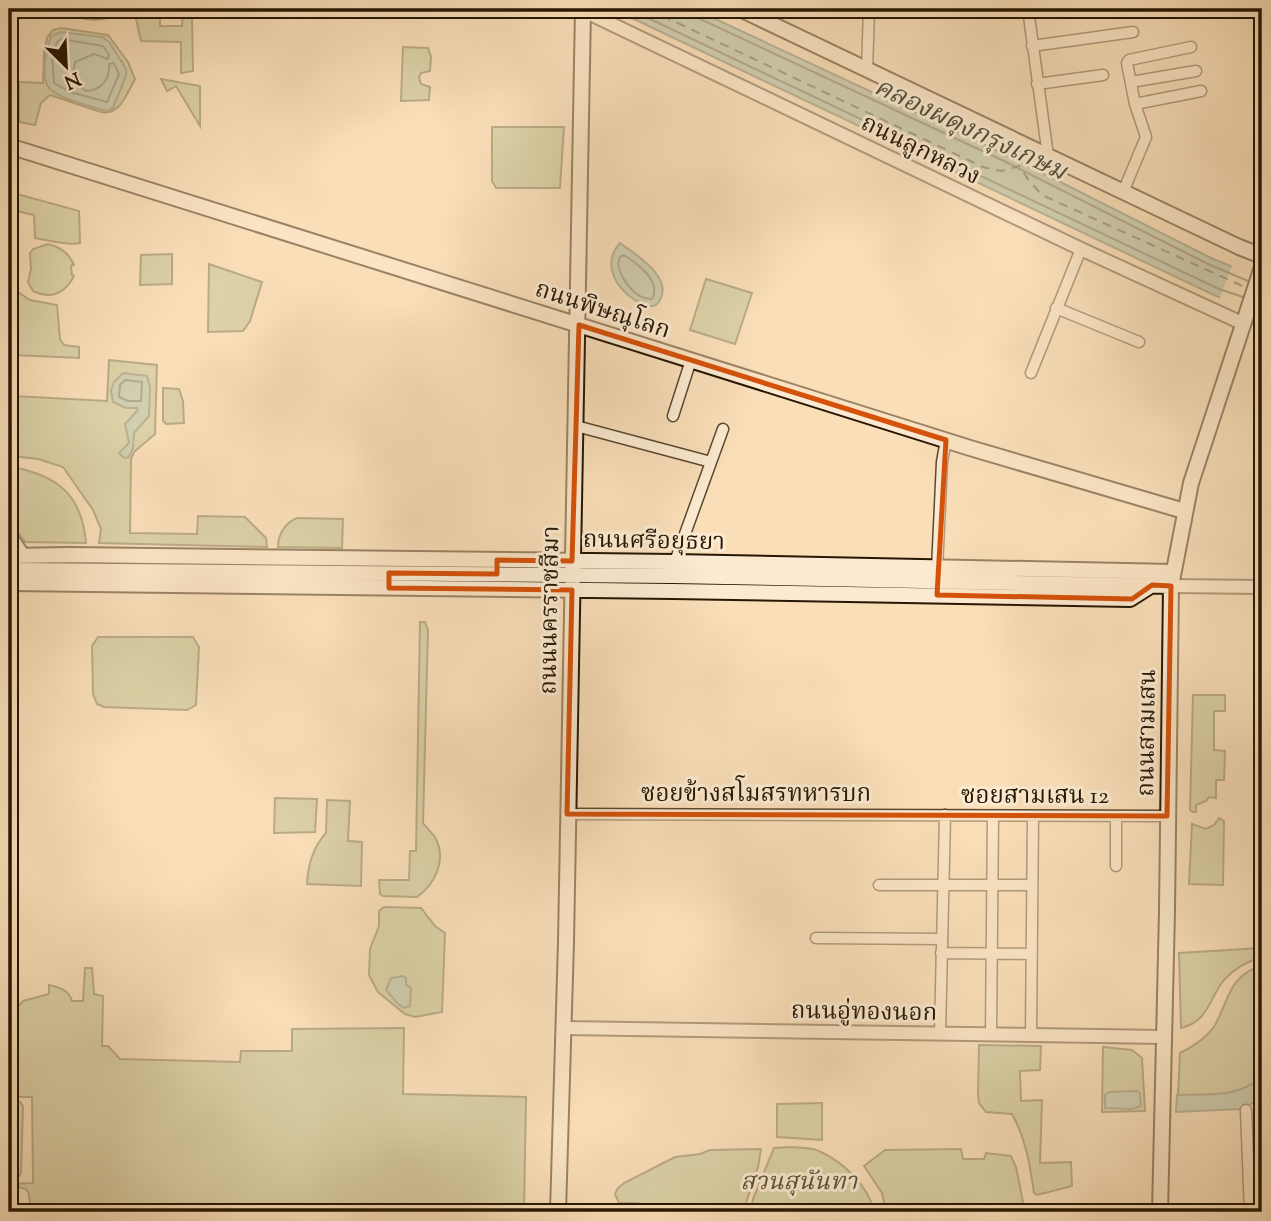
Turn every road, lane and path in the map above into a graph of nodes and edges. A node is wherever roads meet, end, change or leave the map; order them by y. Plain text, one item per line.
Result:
1 (582, 9) edge
2 (740, 9) edge
3 (869, 9) edge
4 (1028, 9) edge
5 (1133, 32) dead end
6 (1032, 46) junction
7 (1191, 47) dead end
8 (867, 69) junction
9 (1196, 71) dead end
10 (1102, 75) dead end
11 (1131, 82) junction
12 (1037, 83) junction
13 (1201, 91) dead end
14 (1135, 104) junction
15 (9, 146) edge
16 (1048, 156) junction
17 (1123, 192) junction
18 (1081, 249) junction
19 (1262, 256) edge
20 (1262, 267) edge
21 (1056, 308) junction
22 (1246, 318) junction
23 (579, 325) junction
24 (1139, 342) dead end
25 (691, 360) junction
26 (1031, 373) dead end
27 (673, 416) dead end
28 (576, 426) junction
29 (723, 429) dead end
30 (946, 440) junction
31 (710, 462) junction
32 (1184, 511) junction
33 (9, 536) edge
34 (90, 555) junction
35 (15, 556) edge
36 (472, 567) junction
37 (937, 569) junction
38 (9, 570) edge
39 (90, 570) junction
40 (271, 571) junction
41 (326, 572) junction
42 (572, 575) junction
43 (834, 575) junction
44 (987, 575) junction
45 (673, 576) junction
46 (1053, 576) junction
47 (67, 577) junction
48 (211, 578) junction
49 (1172, 579) junction
50 (389, 580) junction
51 (912, 580) junction
52 (965, 581) junction
53 (9, 583) edge
54 (1152, 585) junction
55 (282, 587) junction
56 (326, 587) junction
57 (1262, 587) edge
58 (824, 594) junction
59 (912, 595) junction
60 (965, 596) junction
61 (567, 814) junction
62 (945, 816) junction
63 (993, 816) junction
64 (1033, 816) junction
65 (1116, 816) junction
66 (1167, 816) junction
67 (1116, 866) dead end
68 (879, 885) dead end
69 (943, 885) junction
70 (992, 885) junction
71 (1032, 885) junction
72 (816, 937) dead end
73 (941, 939) junction
74 (941, 953) junction
75 (991, 954) junction
76 (1031, 954) junction
77 (564, 1028) junction
78 (940, 1033) junction
79 (990, 1034) junction
80 (1031, 1035) junction
81 (1163, 1037) junction
82 (1246, 1110) dead end
83 (558, 1212) edge
84 (1160, 1212) edge
85 (1250, 1212) edge

1 - 18 street, ถนนลูกหลวง
1 - 23 main road, ถนนนครราชสีมา
2 - 8 main road
3 - 8 street
4 - 6 street
5 - 6 street
6 - 12 street
7 - 11 street
8 - 16 main road
9 - 11 street
10 - 12 street
11 - 14 street
12 - 16 street
13 - 14 street
14 - 17 street
15 - 23 main road, ถนนพิษณุโลก
16 - 17 main road
17 - 19 main road
18 - 21 street
18 - 22 street, ถนนลูกหลวง
20 - 22 main road, ถนนสามเสน
21 - 24 street
21 - 26 street
22 - 32 main road, ถนนสามเสน
23 - 25 main road, ถนนพิษณุโลก
23 - 28 main road, ถนนนครราชสีมา
25 - 27 street
25 - 30 main road, ถนนพิษณุโลก
28 - 31 street
28 - 42 main road, ถนนนครราชสีมา
29 - 31 street
30 - 32 main road, ถนนพิษณุโลก
30 - 37 street
31 - 45 street
32 - 49 main road, ถนนสามเสน
33 - 35 main road
34 - 35 main road, ถนนศรีอยุธยา
34 - 36 main road, ถนนศรีอยุธยา
34 - 39 main road
36 - 42 main road, ถนนศรีอยุธยา
36 - 50 main road, ถนนศรีอยุธยา
37 - 43 main road, ถนนศรีอยุธยา
37 - 44 main road, ถนนศรีอยุธยา
38 - 47 main road, ถนนศรีอยุธยา
39 - 47 main road, ถนนศรีอยุธยา
39 - 48 main road, ถนนศรีอยุธยา
40 - 41 main road, ถนนศรีอยุธยา
40 - 48 main road, ถนนศรีอยุธยา
40 - 55 main road
41 - 50 main road, ถนนศรีอยุธยา
41 - 56 main road
42 - 45 main road, ถนนศรีอยุธยา
42 - 45 main road, ถนนศรีอยุธยา
42 - 50 main road, ถนนศรีอยุธยา
42 - 61 main road, ถนนนครราชสีมา
43 - 45 main road, ถนนศรีอยุธยา
43 - 51 main road, ถนนศรีอยุธยา
43 - 58 main road
44 - 46 main road, ถนนศรีอยุธยา
44 - 52 main road, ถนนศรีอยุธยา
45 - 58 main road, ถนนศรีอยุธยา
46 - 49 main road, ถนนศรีอยุธยา
46 - 54 main road, ถนนศรีอยุธยา
47 - 48 main road, ถนนศรีอยุธยา
47 - 53 main road, ถนนศรีอยุธยา
48 - 55 main road, ถนนศรีอยุธยา
49 - 54 main road, ถนนศรีอยุธยา
49 - 57 street, ถนนศรีอยุธยา
49 - 66 main road, ถนนสามเสน
50 - 56 main road, ถนนศรีอยุธยา
51 - 52 main road, ถนนศรีอยุธยา
51 - 59 main road
52 - 60 main road
54 - 60 main road, ถนนศรีอยุธยา
55 - 56 main road, ถนนศรีอยุธยา
58 - 59 main road, ถนนศรีอยุธยา
59 - 60 main road, ถนนศรีอยุธยา
61 - 62 street, ซอยข้างสโมสรทหารบก
61 - 77 main road, ถนนนครราชสีมา
62 - 63 street, ซอยสามเสน 12
62 - 69 street
63 - 64 street, ซอยสามเสน 12
63 - 70 street
64 - 65 street, ซอยสามเสน 12
64 - 71 street
65 - 66 street, ซอยสามเสน 12
65 - 67 street
66 - 81 main road, ถนนสามเสน
68 - 69 street
69 - 70 street
69 - 73 street
70 - 71 street
70 - 75 street
71 - 76 street
72 - 73 street
73 - 74 street
74 - 75 street
74 - 78 street
75 - 76 street
75 - 79 street
76 - 80 street
77 - 78 street, ถนนอู่ทองนอก
77 - 83 main road, ถนนนครราชสีมา
78 - 79 street, ถนนอู่ทองนอก
79 - 80 street, ถนนอู่ทองนอก
80 - 81 street, ถนนอู่ทองนอก
81 - 84 main road, ถนนสามเสน
82 - 85 street

